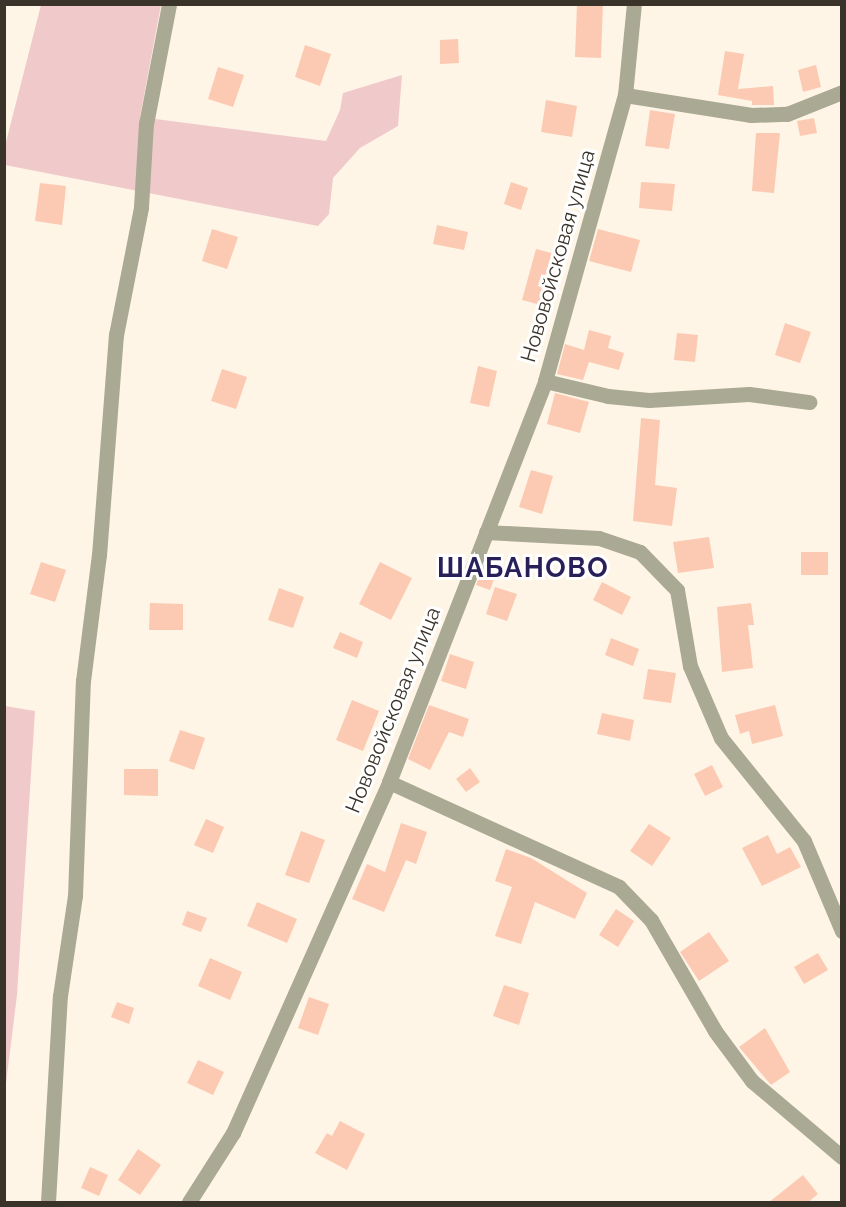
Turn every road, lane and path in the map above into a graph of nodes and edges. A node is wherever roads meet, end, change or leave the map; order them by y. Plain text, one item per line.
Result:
1 (169, 4) edge
2 (634, 4) edge
3 (842, 92) edge
4 (625, 95) junction
5 (545, 381) junction
6 (809, 402) dead end
7 (486, 532) junction
8 (389, 782) junction
9 (842, 932) edge
10 (842, 1157) edge
11 (48, 1203) edge
12 (189, 1203) edge

1 - 11 street
2 - 4 street, Нововойсковая улица
3 - 4 street
4 - 5 street, Нововойсковая улица
5 - 6 street
5 - 7 street, Нововойсковая улица
7 - 8 street, Нововойсковая улица
7 - 9 street
8 - 10 street
8 - 12 street, Нововойсковая улица

